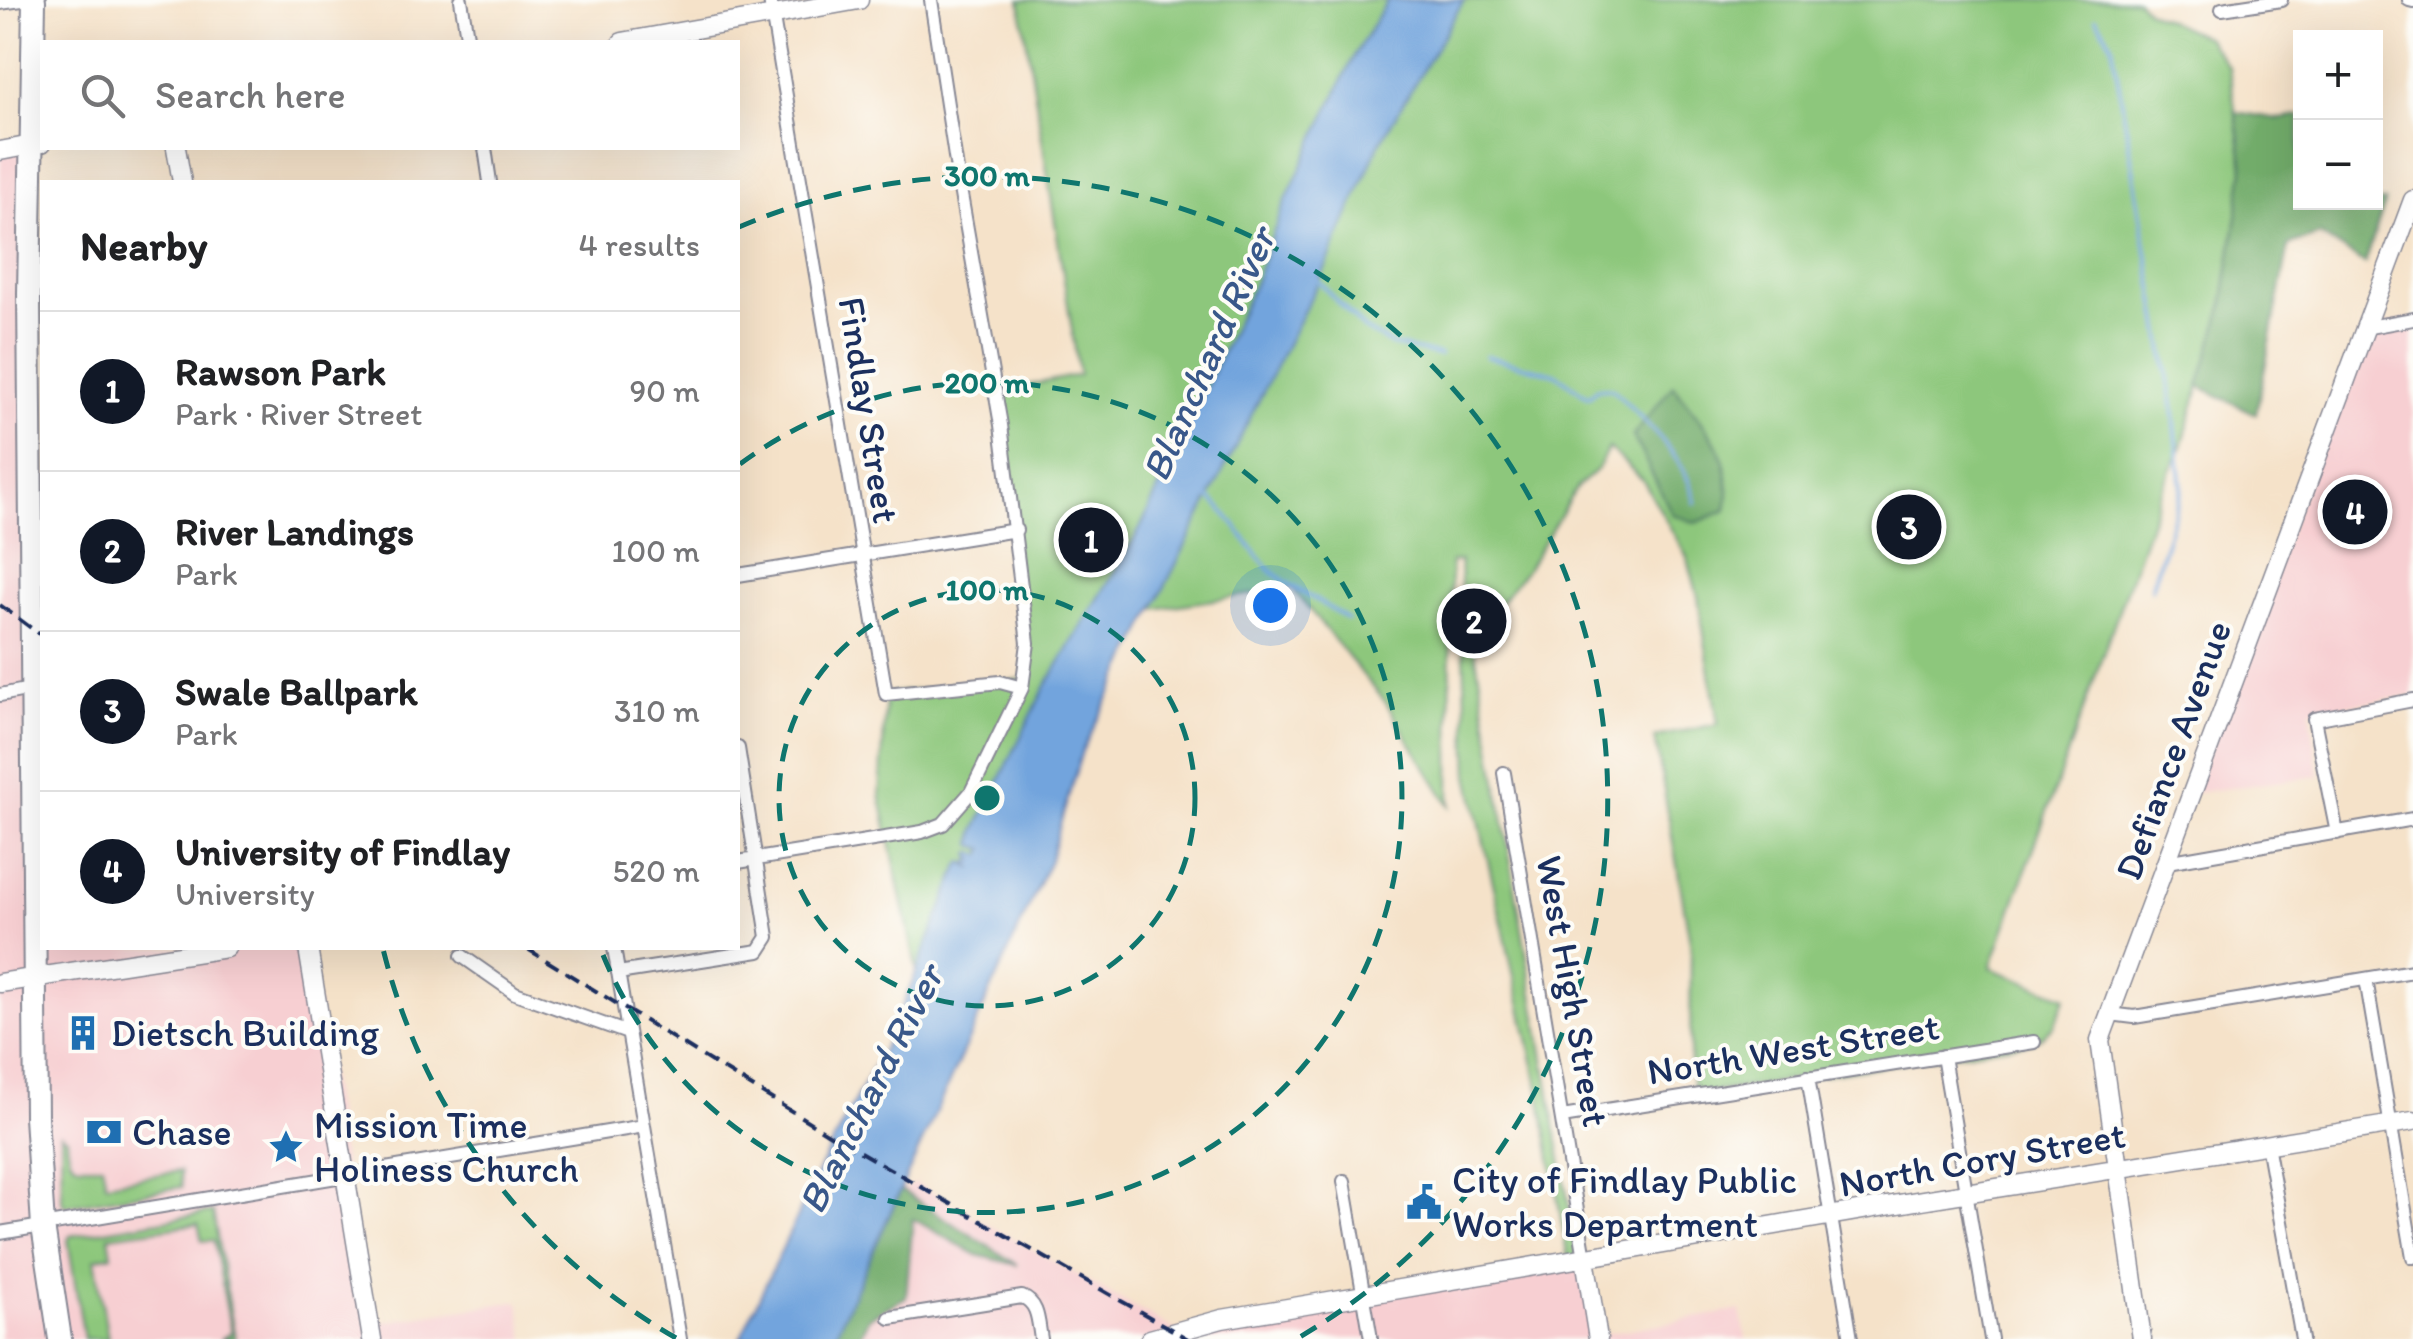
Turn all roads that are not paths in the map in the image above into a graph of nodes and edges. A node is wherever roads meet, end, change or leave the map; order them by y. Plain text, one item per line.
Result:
1 (22, 0) edge
2 (34, 0) edge
3 (461, 0) edge
4 (859, 0) edge
5 (932, 0) edge
6 (2281, 0) edge
7 (0, 3) edge
8 (772, 8) edge
9 (2222, 9) dead end
10 (468, 40) edge
11 (631, 40) edge
12 (37, 144) edge
13 (176, 150) edge
14 (485, 150) edge
15 (0, 151) edge
16 (182, 180) edge
17 (490, 180) edge
18 (2413, 200) edge
19 (2413, 319) edge
20 (2364, 328) junction
21 (1016, 530) junction
22 (863, 556) junction
23 (740, 575) edge
24 (1022, 688) junction
25 (31, 689) junction
26 (0, 695) edge
27 (2412, 704) edge
28 (740, 760) edge
29 (1504, 773) dead end
30 (2413, 818) edge
31 (2337, 834) junction
32 (756, 859) junction
33 (740, 862) edge
34 (2166, 862) junction
35 (213, 950) edge
36 (308, 950) edge
37 (614, 950) edge
38 (462, 956) dead end
39 (2413, 971) edge
40 (618, 973) junction
41 (34, 978) junction
42 (2366, 979) junction
43 (0, 983) edge
44 (2110, 1014) junction
45 (628, 1034) junction
46 (2034, 1042) dead end
47 (1943, 1056) junction
48 (1808, 1077) junction
49 (1562, 1117) junction
50 (2413, 1121) edge
51 (2389, 1125) junction
52 (644, 1126) junction
53 (2267, 1144) junction
54 (2117, 1169) junction
55 (346, 1176) junction
56 (1344, 1181) dead end
57 (1967, 1193) junction
58 (1831, 1218) junction
59 (43, 1226) junction
60 (0, 1233) edge
61 (1585, 1258) junction
62 (2413, 1258) edge
63 (1363, 1295) junction
64 (890, 1318) dead end
65 (60, 1339) edge
66 (372, 1339) edge
67 (680, 1339) edge
68 (1041, 1339) edge
69 (1150, 1339) edge
70 (1371, 1339) edge
71 (1598, 1339) edge
72 (1850, 1339) edge
73 (1991, 1339) edge
74 (2142, 1339) edge
75 (2302, 1339) edge

1 - 7 street
2 - 12 highway
3 - 10 street
4 - 8 street
5 - 21 street
6 - 9 street
8 - 11 street
8 - 22 street, Findlay Street
12 - 15 street
12 - 25 highway
13 - 16 street
14 - 17 street
18 - 20 street, Defiance Avenue
19 - 20 street
20 - 34 street, Defiance Avenue
21 - 22 street
21 - 24 street
22 - 23 street
22 - 24 street, Findlay Street
24 - 32 street
25 - 26 street
25 - 41 highway
27 - 31 street
28 - 32 street
29 - 49 street, West High Street
30 - 31 street
31 - 34 street
32 - 33 street
32 - 40 street
34 - 44 street, Defiance Avenue
35 - 41 street
36 - 55 street
37 - 40 street
38 - 45 street
39 - 42 street
40 - 45 street
41 - 43 street
41 - 59 highway
42 - 44 street
42 - 51 street
44 - 54 street, Defiance Avenue
45 - 52 street
46 - 47 street, North West Street
47 - 48 street, North West Street
47 - 57 street
48 - 49 street, North West Street
48 - 58 street
49 - 61 street, West High Street
50 - 51 street, North Cory Street
51 - 53 street, North Cory Street
51 - 62 street
52 - 55 street
52 - 67 street
53 - 54 street, North Cory Street
53 - 75 street
54 - 57 street, North Cory Street
54 - 74 street, Defiance Avenue
55 - 59 street
55 - 66 street
56 - 63 street
57 - 58 street, North Cory Street
57 - 73 street
58 - 61 street, North Cory Street
58 - 72 street
59 - 60 street
59 - 65 highway
61 - 63 street, North Cory Street
61 - 71 street, West High Street
63 - 69 street, North Cory Street
63 - 70 street
64 - 68 street

